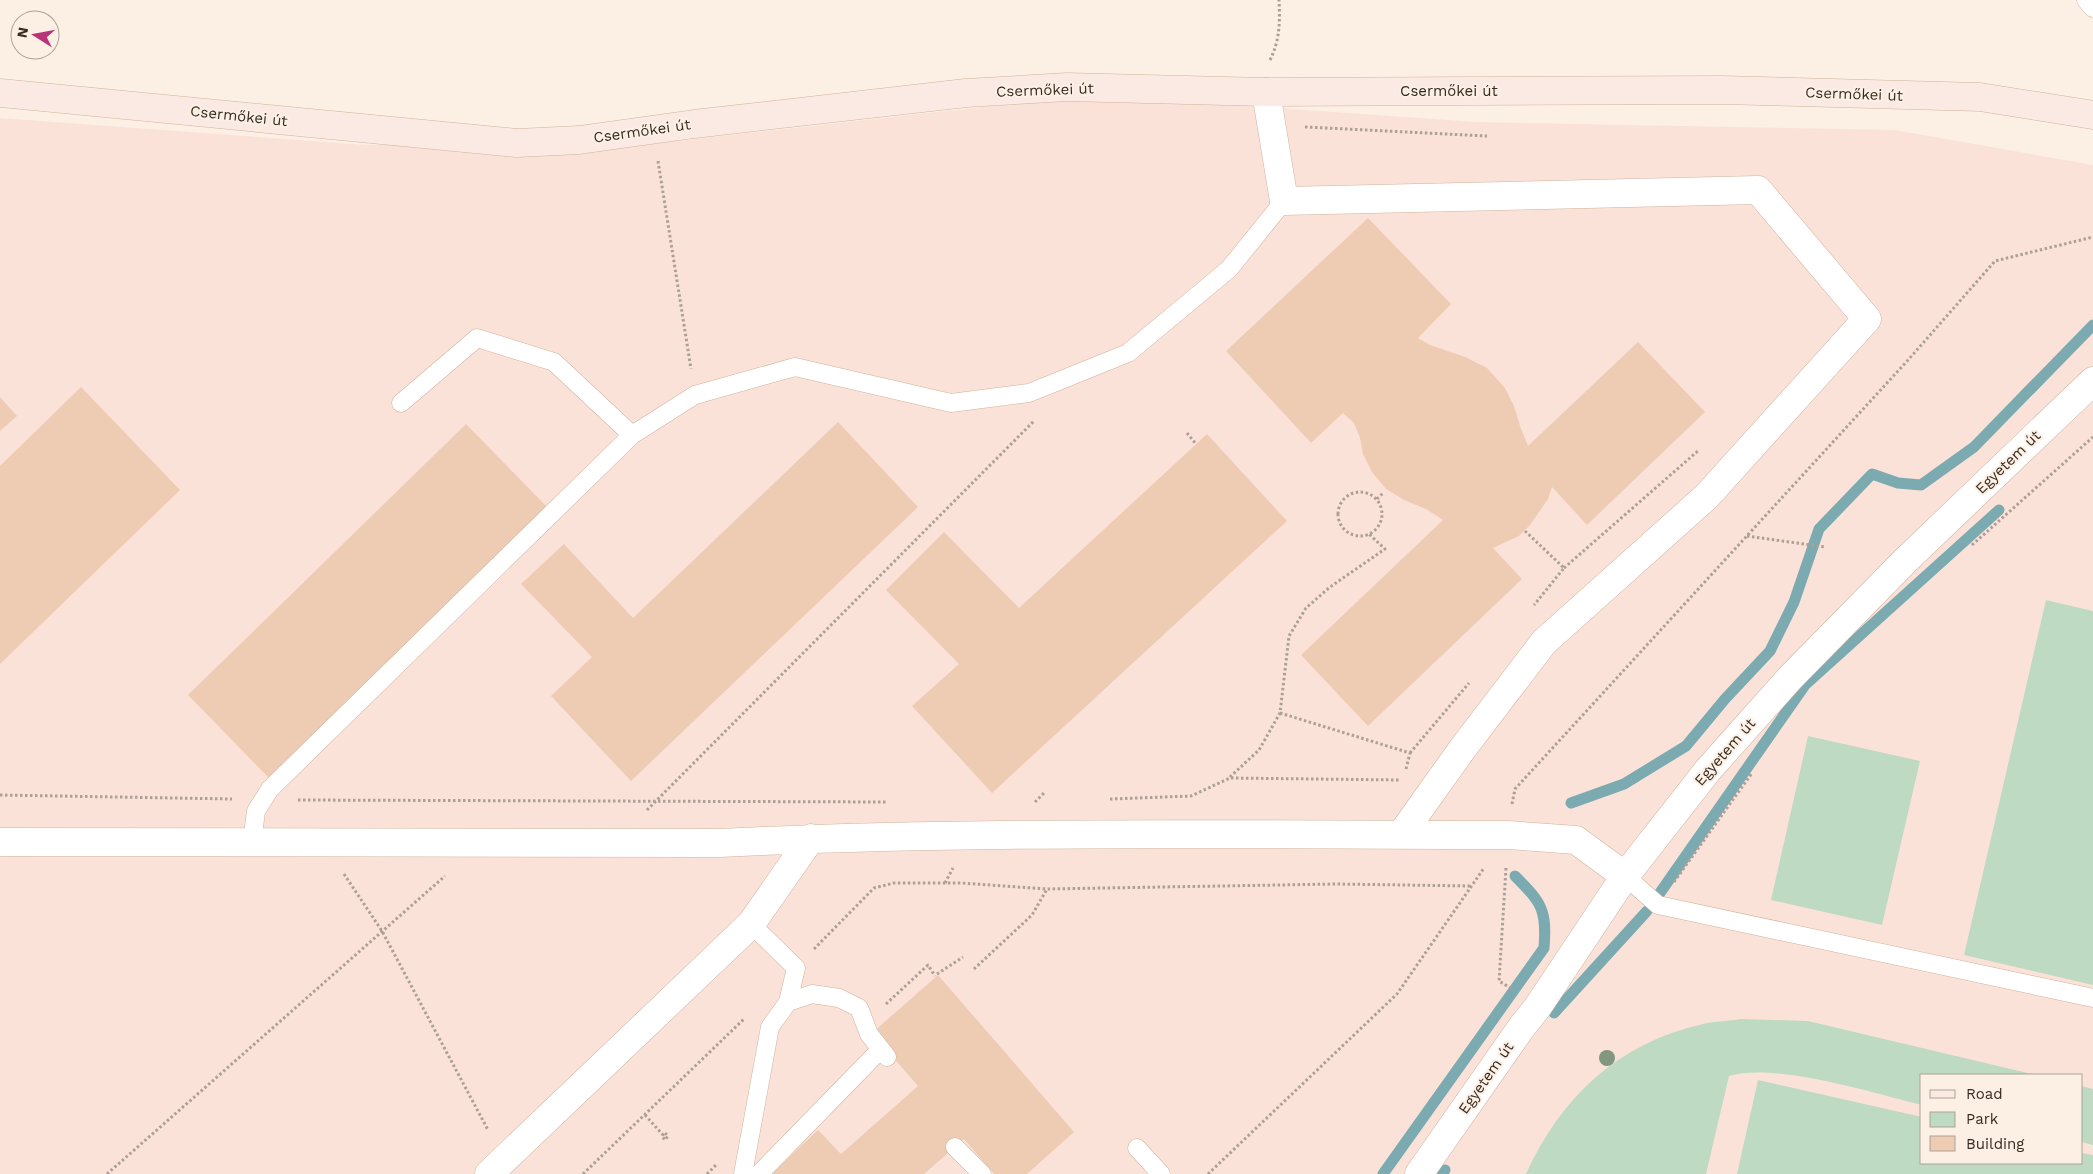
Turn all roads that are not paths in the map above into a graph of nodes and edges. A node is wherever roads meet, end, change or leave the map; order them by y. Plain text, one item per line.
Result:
1 (2086, 0) edge
2 (2093, 8) edge
3 (1266, 78) junction
4 (0, 93) edge
5 (2093, 115) edge
6 (1284, 201) junction
7 (2093, 381) edge
8 (401, 403) dead end
9 (632, 435) junction
10 (1401, 835) junction
11 (810, 838) junction
12 (0, 842) edge
13 (252, 843) junction
14 (1624, 876) junction
15 (751, 924) junction
16 (2093, 998) edge
17 (788, 1002) junction
18 (954, 1147) dead end
19 (1137, 1148) dead end
20 (489, 1174) edge
21 (743, 1174) edge
22 (759, 1174) edge
23 (982, 1174) edge
24 (1162, 1174) edge
25 (1420, 1174) edge

1 - 2 lane
3 - 4 main road, Csermőkei út
3 - 5 main road, Csermőkei út
3 - 6 street
6 - 9 lane
6 - 10 street
7 - 14 street, Egyetem út
8 - 9 lane
9 - 13 lane
10 - 11 street
10 - 14 street
11 - 13 street
11 - 15 street
12 - 13 street
14 - 16 lane
14 - 25 street, Egyetem út
15 - 17 lane
15 - 20 street
17 - 21 lane
17 - 22 lane
18 - 23 lane
19 - 24 lane

